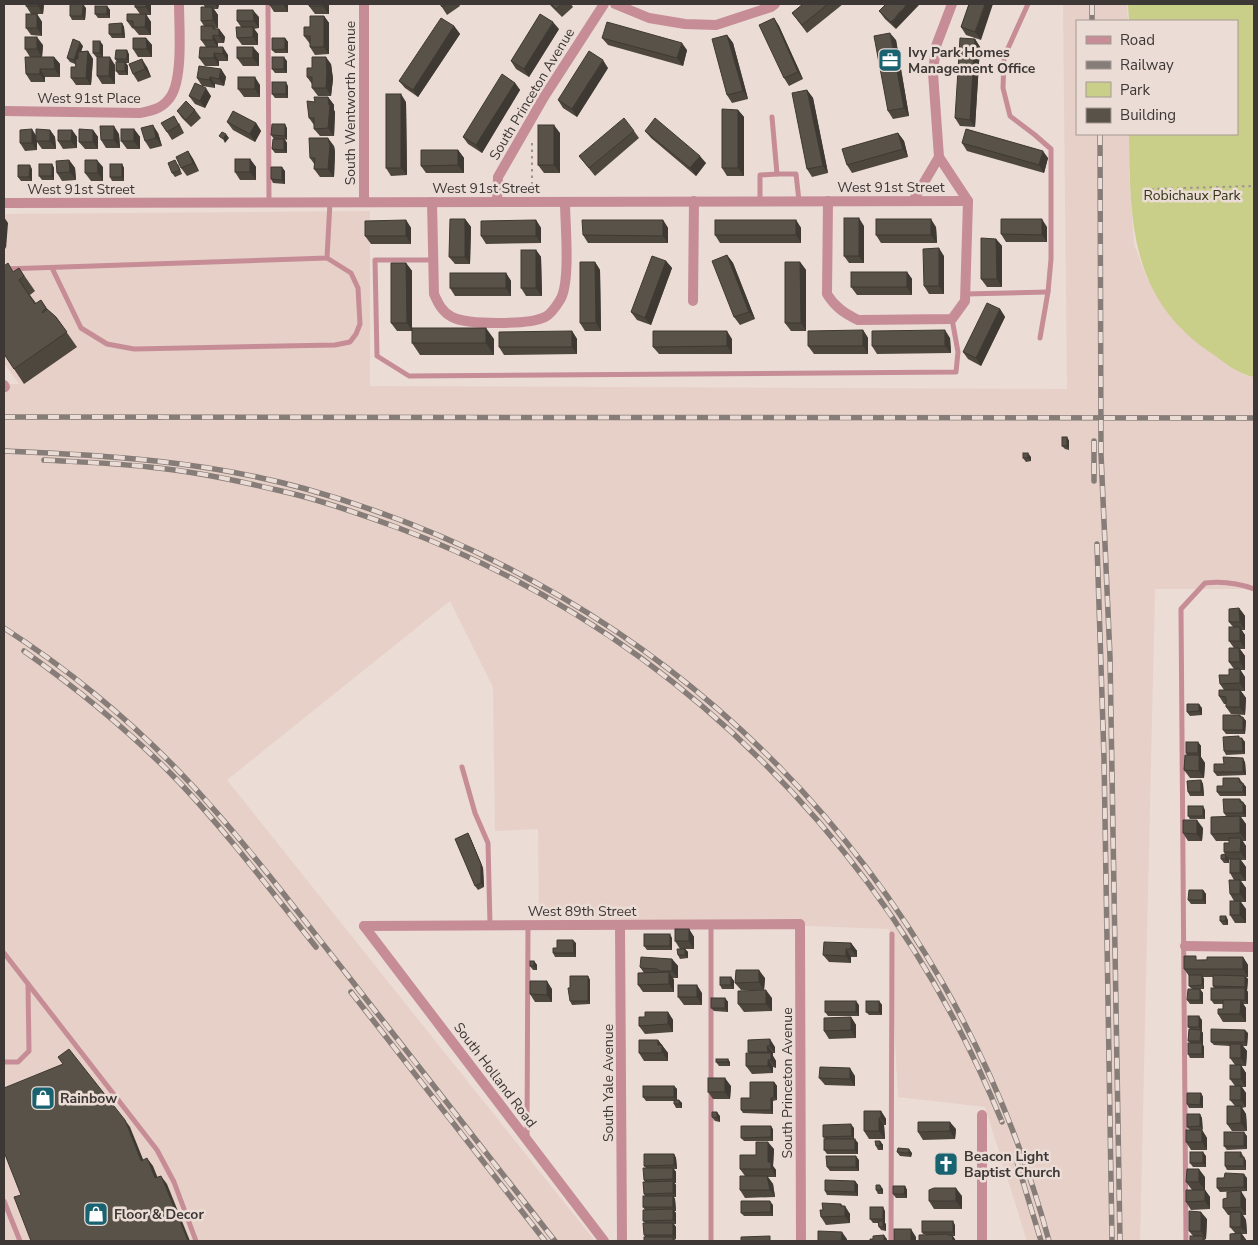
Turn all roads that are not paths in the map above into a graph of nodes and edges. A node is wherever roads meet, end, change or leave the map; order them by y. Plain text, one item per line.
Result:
1 (179, 4) edge
2 (268, 4) edge
3 (364, 4) edge
4 (604, 4) edge
5 (615, 4) edge
6 (775, 4) edge
7 (952, 4) edge
8 (1028, 4) edge
9 (4, 111) edge
10 (772, 117) dead end
11 (939, 157) junction
12 (777, 174) junction
13 (968, 200) junction
14 (694, 201) junction
15 (760, 201) junction
16 (799, 201) junction
17 (828, 201) junction
18 (913, 201) junction
19 (269, 202) junction
20 (330, 202) junction
21 (364, 202) junction
22 (432, 202) junction
23 (497, 202) junction
24 (565, 202) junction
25 (4, 203) edge
26 (326, 258) junction
27 (432, 260) junction
28 (52, 268) junction
29 (4, 269) edge
30 (1048, 292) junction
31 (965, 298) junction
32 (693, 301) dead end
33 (952, 319) junction
34 (1040, 338) dead end
35 (1254, 589) edge
36 (462, 766) dead end
37 (711, 924) junction
38 (800, 924) joint
39 (528, 925) junction
40 (620, 925) junction
41 (364, 926) joint
42 (490, 926) junction
43 (892, 934) dead end
44 (1185, 946) junction
45 (1254, 948) edge
46 (4, 953) edge
47 (28, 984) junction
48 (4, 1062) edge
49 (982, 1115) dead end
50 (527, 1140) junction
51 (4, 1202) edge
52 (20, 1241) edge
53 (196, 1241) edge
54 (604, 1241) edge
55 (622, 1241) edge
56 (711, 1241) edge
57 (801, 1241) edge
58 (891, 1241) edge
59 (982, 1241) edge
60 (1186, 1241) edge

1 - 9 street, West 91st Place
2 - 19 lane
3 - 21 street, South Wentworth Avenue
4 - 23 street, South Princeton Avenue
5 - 6 street
7 - 11 street
8 - 30 lane
10 - 12 lane
11 - 13 street
11 - 18 street
12 - 15 lane
12 - 16 lane
13 - 18 street, West 91st Street
13 - 31 street
14 - 15 street, West 91st Street
14 - 24 street, West 91st Street
14 - 32 street
15 - 16 street, West 91st Street
16 - 17 street, West 91st Street
17 - 18 street, West 91st Street
17 - 33 street
19 - 20 street, West 91st Street
19 - 25 street, West 91st Street
20 - 21 street, West 91st Street
20 - 26 lane
21 - 22 street, West 91st Street
22 - 23 street, West 91st Street
22 - 27 street
23 - 24 street, West 91st Street
24 - 27 street
26 - 28 lane
26 - 28 lane
27 - 33 lane
28 - 29 lane
30 - 31 lane
30 - 34 lane
31 - 33 street
35 - 44 lane
36 - 42 lane
37 - 38 street, West 89th Street
37 - 40 street, West 89th Street
37 - 56 lane
38 - 57 street, South Princeton Avenue
39 - 40 street, West 89th Street
39 - 42 street, West 89th Street
39 - 50 lane
40 - 55 street, South Yale Avenue
41 - 42 street, West 89th Street
41 - 50 street, South Holland Road
43 - 58 lane
44 - 45 street
44 - 60 lane
46 - 47 lane
47 - 48 lane
47 - 53 lane
49 - 59 street
50 - 54 street, South Holland Road
51 - 52 lane

